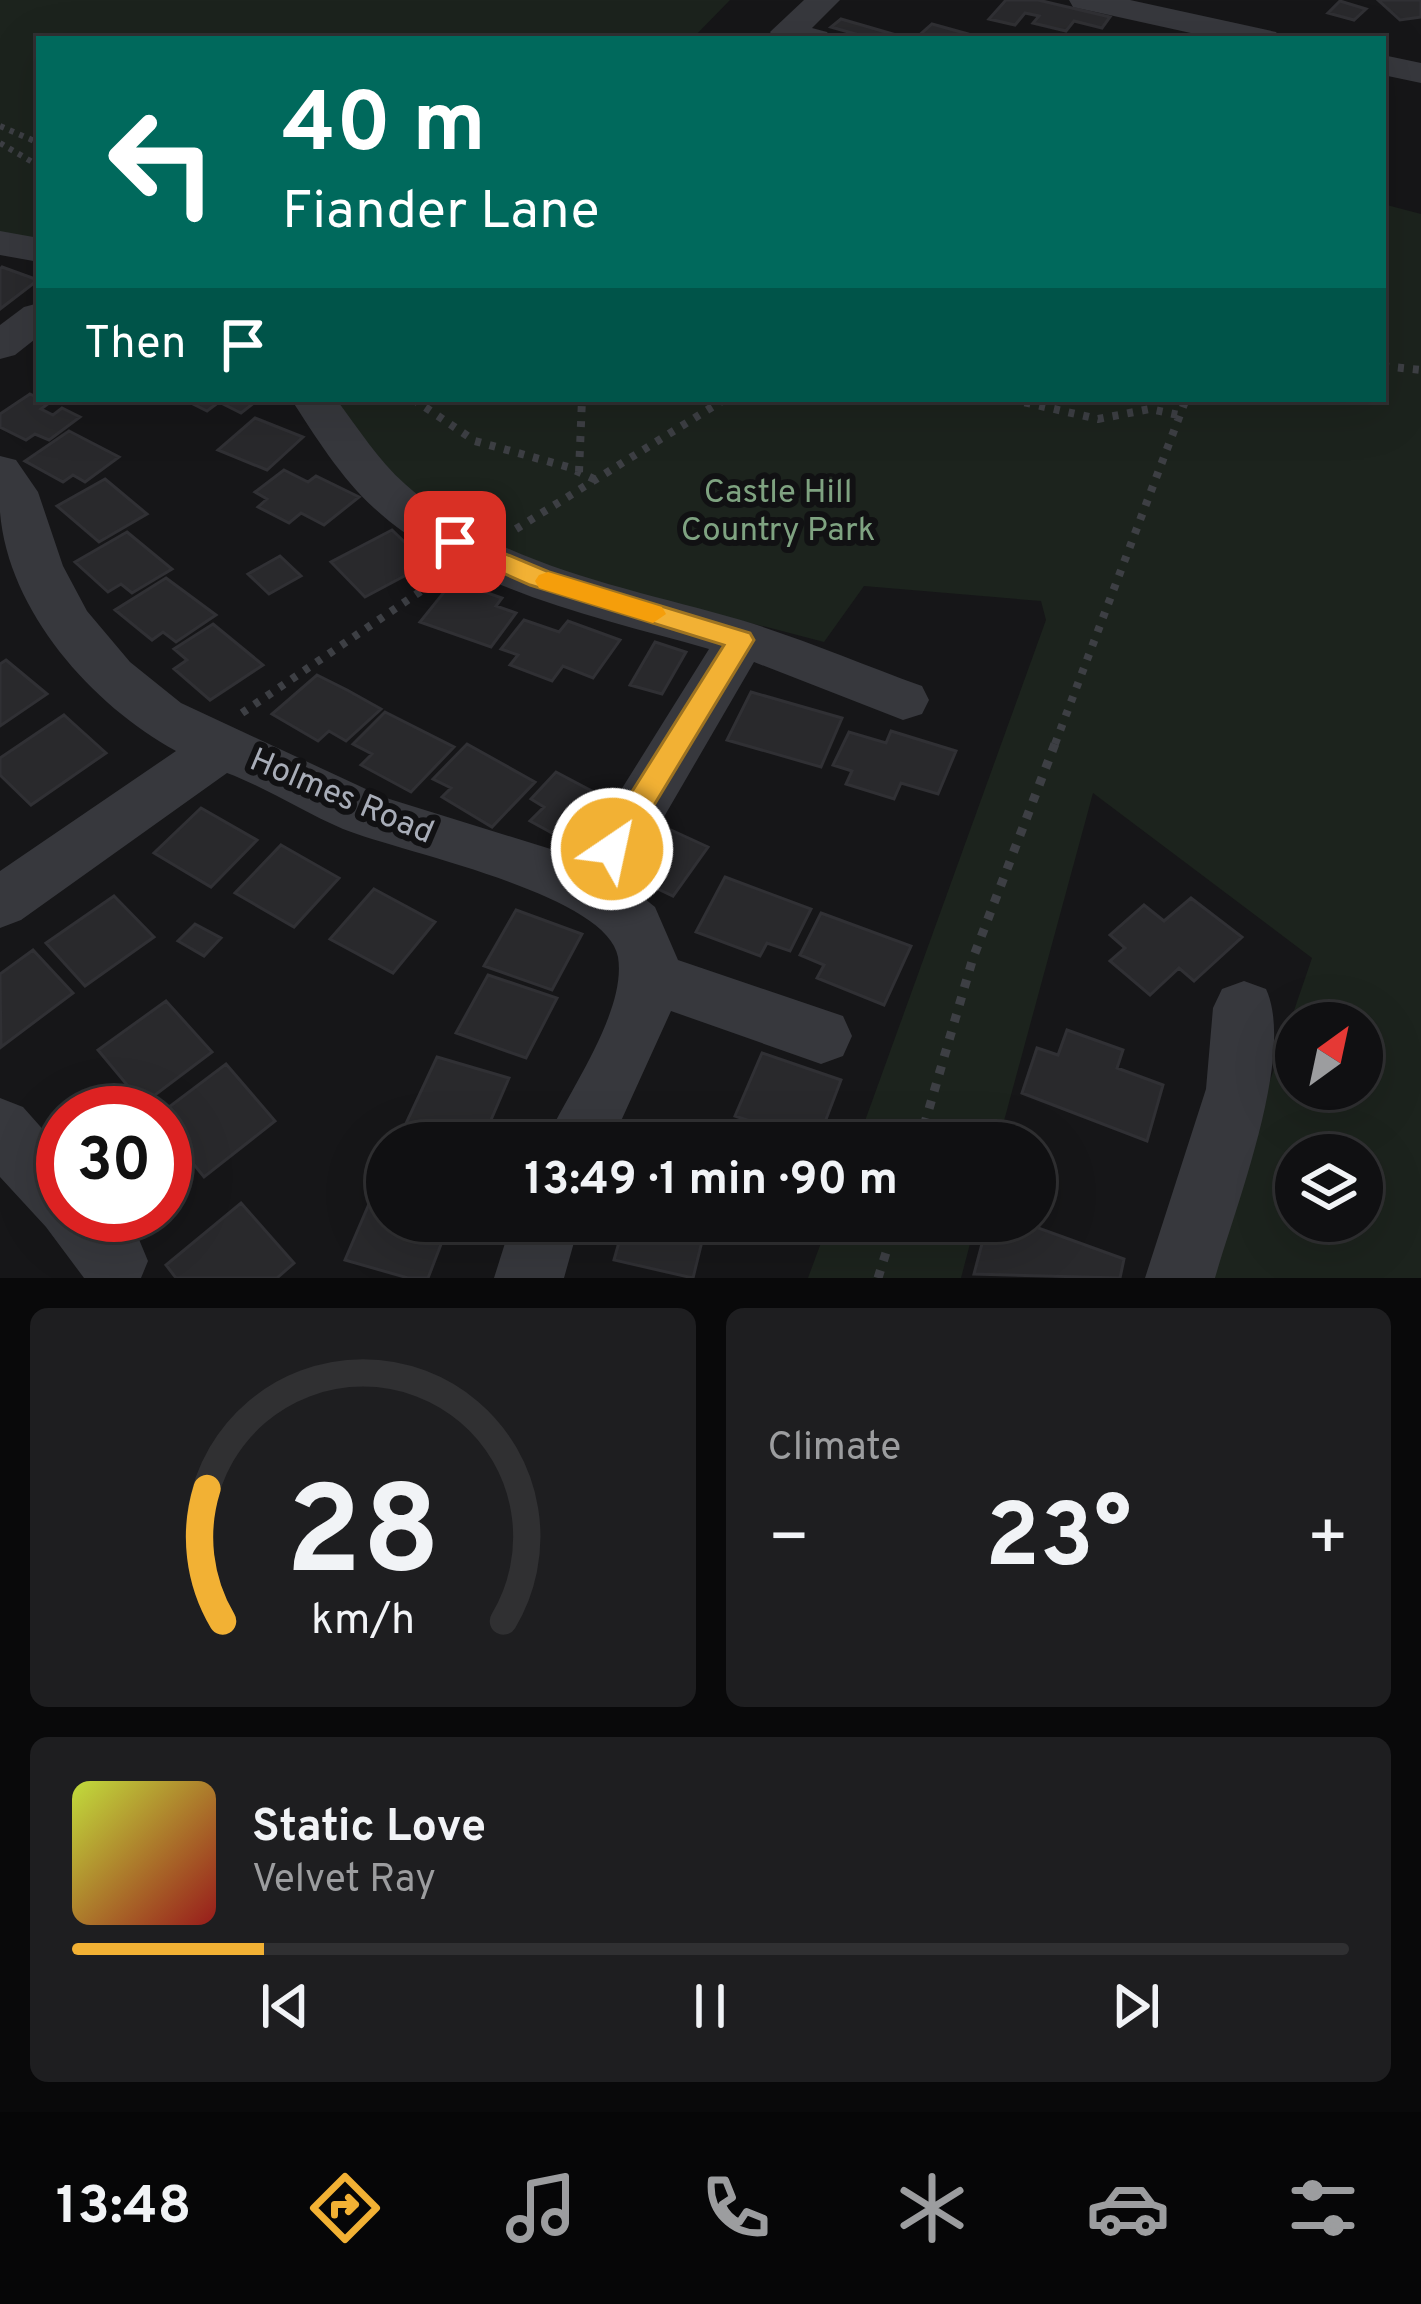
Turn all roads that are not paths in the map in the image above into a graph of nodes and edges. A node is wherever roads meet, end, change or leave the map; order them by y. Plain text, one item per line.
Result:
1 (824, 0) edge
2 (1085, 0) edge
3 (1265, 0) edge
4 (799, 36) edge
5 (1250, 36) edge
6 (1273, 36) edge
7 (1386, 66) edge
8 (1421, 74) edge
9 (0, 243) edge
10 (36, 249) edge
11 (36, 318) edge
12 (0, 346) edge
13 (315, 402) edge
14 (6, 496) edge
15 (741, 640) junction
16 (903, 700) dead end
17 (210, 745) junction
18 (581, 885) junction
19 (0, 903) edge
20 (648, 976) junction
21 (1244, 1008) dead end
22 (820, 1036) dead end
23 (588, 1122) edge
24 (0, 1128) edge
25 (36, 1170) edge
26 (540, 1242) edge
27 (529, 1278) edge
28 (1180, 1278) edge

1 - 4 street
2 - 5 street
3 - 6 street
7 - 8 street
9 - 10 street
11 - 12 street
13 - 15 street
14 - 17 street
15 - 16 street
15 - 18 street
17 - 18 street, Holmes Road
17 - 19 street, Holmes Road
18 - 20 street, Holmes Road
20 - 22 street
20 - 23 street
21 - 28 street
24 - 25 street
26 - 27 street

